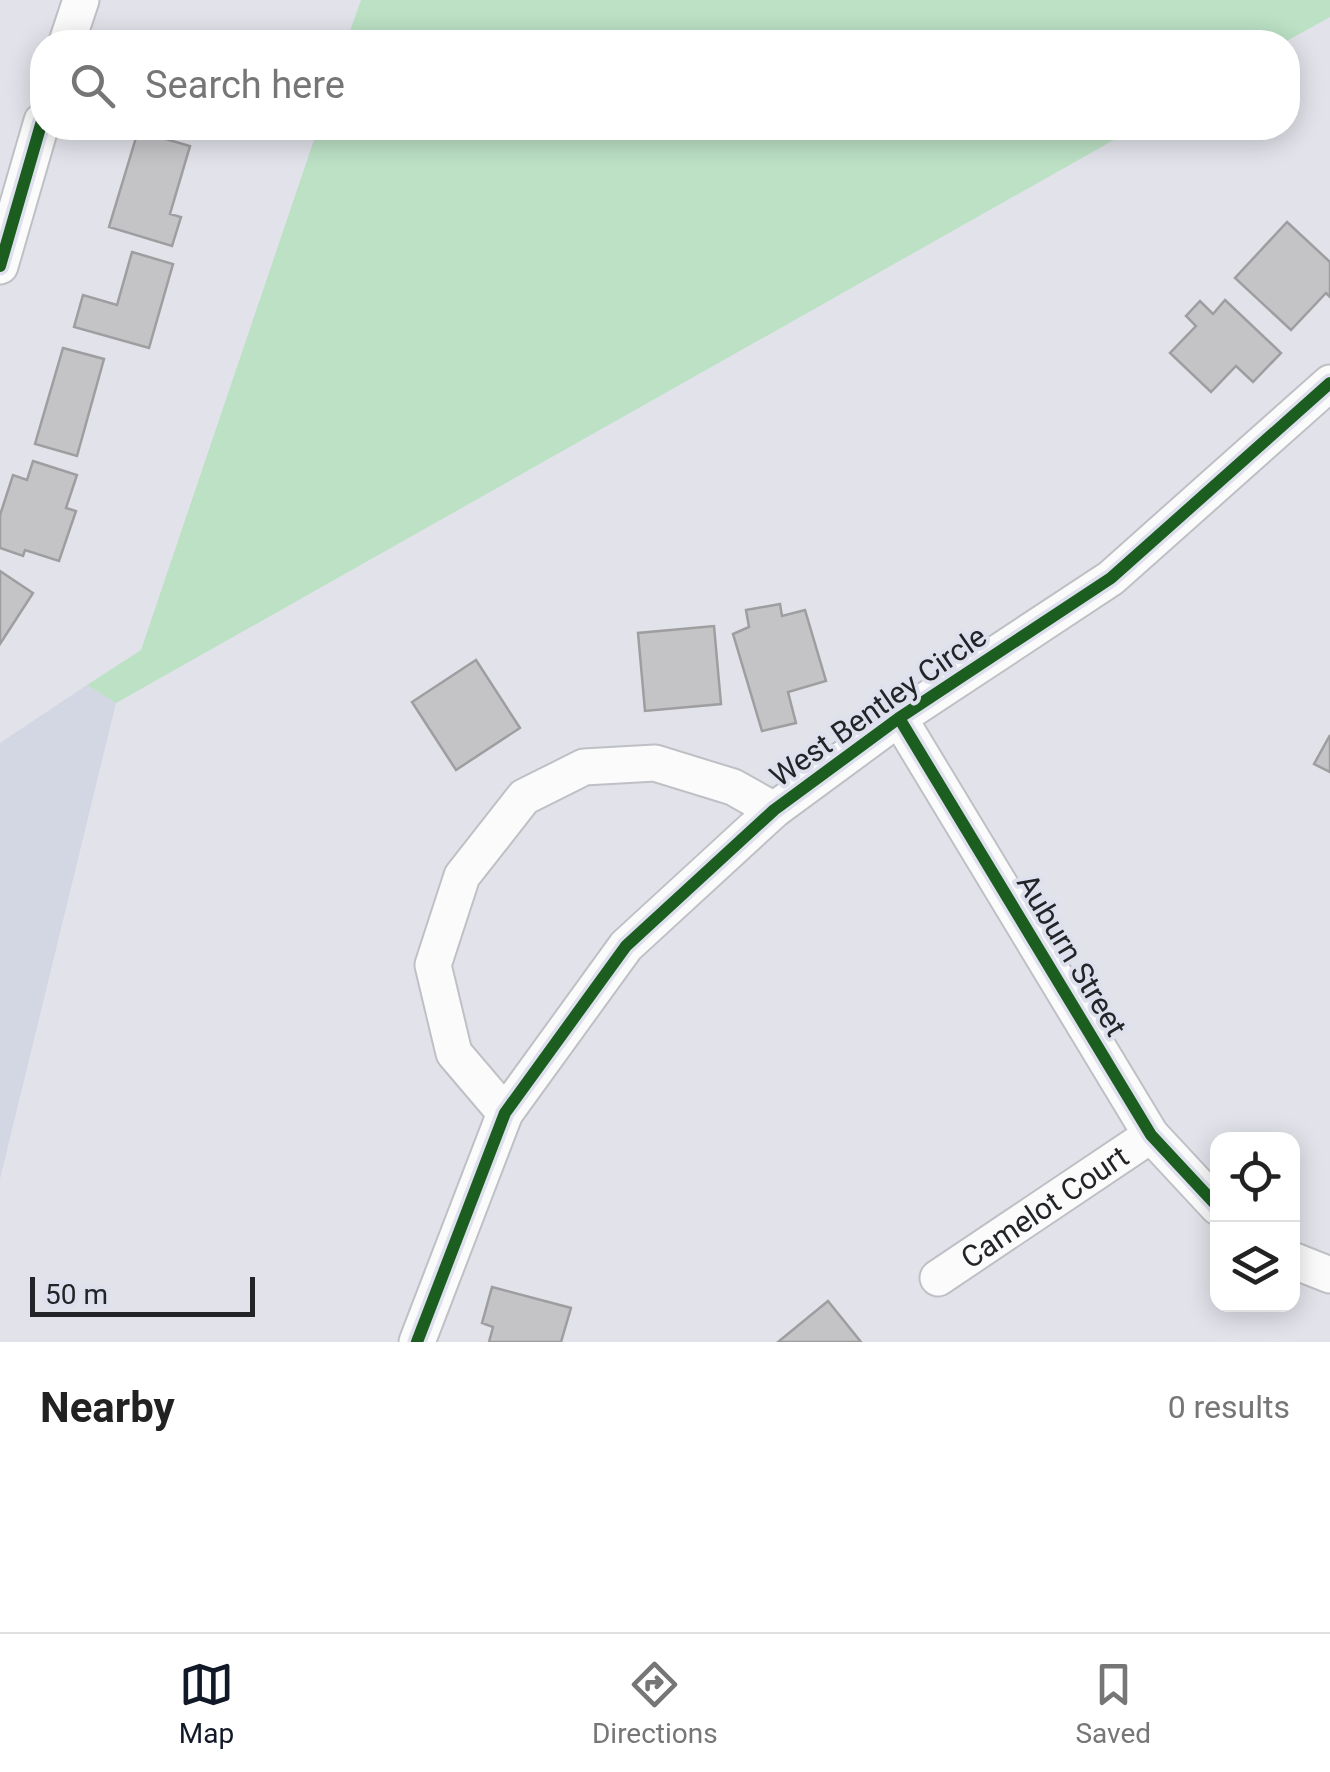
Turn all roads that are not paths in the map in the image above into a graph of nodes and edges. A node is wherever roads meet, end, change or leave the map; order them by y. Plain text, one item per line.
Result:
1 (81, 0) edge
2 (71, 30) edge
3 (36, 140) edge
4 (0, 266) edge
5 (1330, 383) edge
6 (900, 718) junction
7 (774, 810) junction
8 (505, 1113) junction
9 (1151, 1135) junction
10 (1210, 1198) edge
11 (1300, 1263) edge
12 (1330, 1275) edge
13 (938, 1278) dead end
14 (417, 1342) edge

1 - 2 street
3 - 4 street
5 - 6 street, West Bentley Circle
6 - 7 street, West Bentley Circle
6 - 9 street, Auburn Street
7 - 8 street, West Bentley Circle
7 - 8 street
8 - 14 street, West Bentley Circle
9 - 10 street, Auburn Street
9 - 13 street, Camelot Court
11 - 12 street

